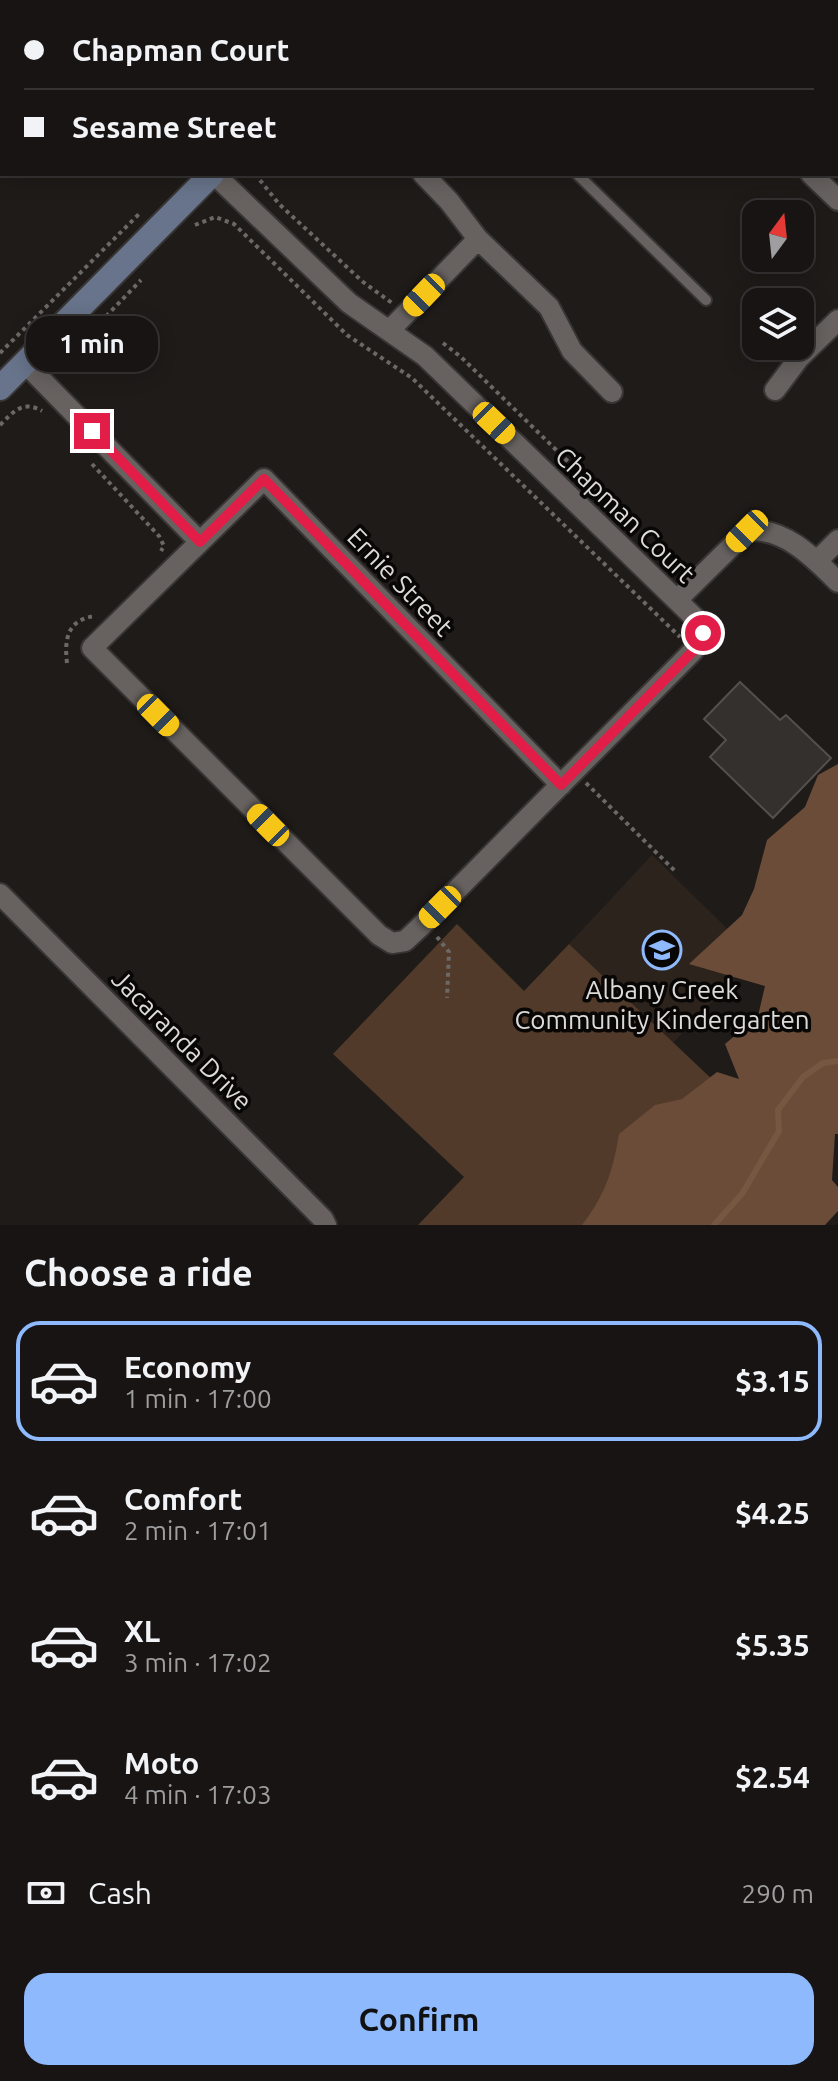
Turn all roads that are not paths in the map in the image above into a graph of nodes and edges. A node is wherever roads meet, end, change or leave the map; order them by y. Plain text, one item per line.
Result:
1 (211, 176) edge
2 (215, 176) edge
3 (425, 176) edge
4 (579, 176) edge
5 (813, 176) edge
6 (838, 200) edge
7 (478, 239) junction
8 (706, 300) dead end
9 (838, 320) edge
10 (390, 330) junction
11 (25, 363) junction
12 (0, 388) edge
13 (775, 390) dead end
14 (612, 392) dead end
15 (838, 540) edge
16 (200, 542) junction
17 (817, 561) junction
18 (838, 582) edge
19 (677, 600) junction
20 (567, 778) junction
21 (0, 894) edge
22 (326, 1225) edge

1 - 11 street
2 - 10 street, Chapman Court
3 - 7 street
4 - 8 lane
5 - 6 street
7 - 10 street
7 - 14 street
9 - 13 street
10 - 19 street, Chapman Court
11 - 12 street
11 - 16 street
15 - 17 street
16 - 20 street, Ernie Street
16 - 20 street
17 - 18 street
17 - 19 street
19 - 20 street, Chapman Court
21 - 22 street, Jacaranda Drive

